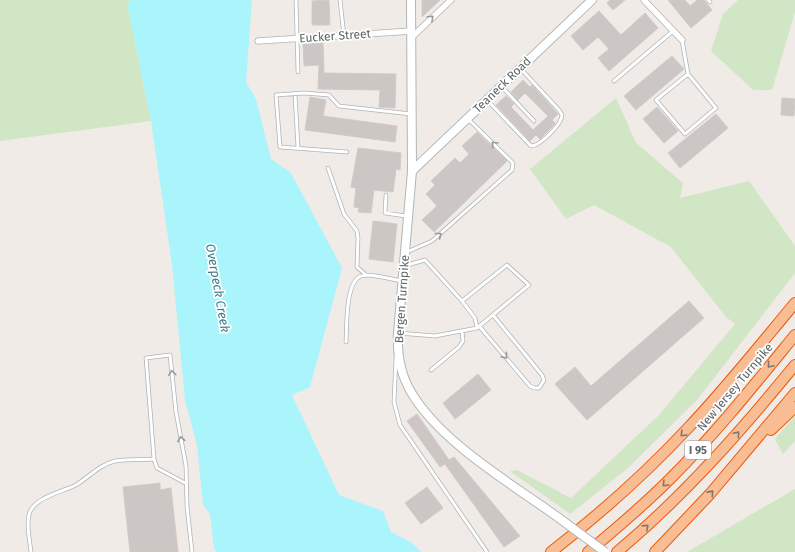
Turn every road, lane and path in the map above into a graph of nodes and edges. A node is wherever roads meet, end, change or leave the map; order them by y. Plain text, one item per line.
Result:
1 (296, 0) edge
2 (340, 0) edge
3 (411, 0) edge
4 (451, 0) edge
5 (592, 0) edge
6 (644, 0) edge
7 (673, 31) junction
8 (412, 34) junction
9 (344, 36) junction
10 (297, 39) junction
11 (682, 40) joint
12 (258, 41) dead end
13 (520, 68) junction
14 (298, 72) dead end
15 (688, 74) junction
16 (614, 81) dead end
17 (501, 86) junction
18 (295, 94) junction
19 (487, 99) junction
20 (411, 114) junction
21 (467, 118) junction
22 (534, 121) dead end
23 (298, 148) junction
24 (347, 152) dead end
25 (328, 168) dead end
26 (412, 171) junction
27 (386, 195) dead end
28 (408, 216) junction
29 (405, 253) junction
30 (404, 266) junction
31 (366, 275) junction
32 (403, 281) junction
33 (795, 294) edge
34 (462, 300) junction
35 (795, 303) edge
36 (493, 315) junction
37 (478, 327) junction
38 (772, 330) junction
39 (462, 331) junction
40 (795, 335) edge
41 (398, 336) junction
42 (346, 342) dead end
43 (795, 365) edge
44 (431, 370) dead end
45 (795, 393) edge
46 (795, 407) edge
47 (747, 451) junction
48 (154, 459) junction
49 (185, 483) junction
50 (31, 552) edge
51 (192, 552) edge
52 (487, 552) edge
53 (551, 552) edge
54 (588, 552) edge
55 (605, 552) edge
56 (617, 552) edge
57 (655, 552) edge

1 - 10 lane
2 - 9 lane
3 - 8 main road, Bergen Turnpike
8 -> 4 street
5 - 13 main road, Teaneck Road
6 - 7 street
7 - 11 street
7 - 16 lane
8 - 9 street, Eucker Street
8 - 20 main road, Bergen Turnpike
9 - 10 street, Eucker Street
10 - 12 street, Eucker Street
10 - 14 lane
11 - 15 lane
13 - 17 main road, Teaneck Road
13 - 19 lane
15 - 15 lane
17 - 19 main road, Teaneck Road
17 - 22 lane
18 - 20 lane
18 - 23 lane
18 - 23 lane
19 - 21 main road, Teaneck Road
20 - 26 main road, Bergen Turnpike
21 - 26 main road, Teaneck Road
29 -> 21 lane
23 - 24 lane
25 - 31 lane
26 - 28 main road, Bergen Turnpike
27 - 28 lane
28 - 29 main road, Bergen Turnpike
29 - 30 main road, Bergen Turnpike
30 - 32 main road, Bergen Turnpike
30 - 34 lane
31 - 32 lane
31 - 42 lane
32 - 41 main road, Bergen Turnpike
33 - 38 highway
34 - 36 lane
34 - 37 lane
35 - 38 highway
36 - 37 lane
37 -> 36 lane
37 - 39 lane
38 -> 53 highway
39 - 41 lane
39 - 44 lane
40 -> 54 highway, New Jersey Turnpike / I 95
41 - 52 lane
41 - 55 main road, Bergen Turnpike, bridge
56 -> 43 highway
45 - 47 highway
46 - 47 highway
57 -> 47 highway
48 - 49 lane
49 -> 48 lane
48 - 50 lane
49 - 51 lane

